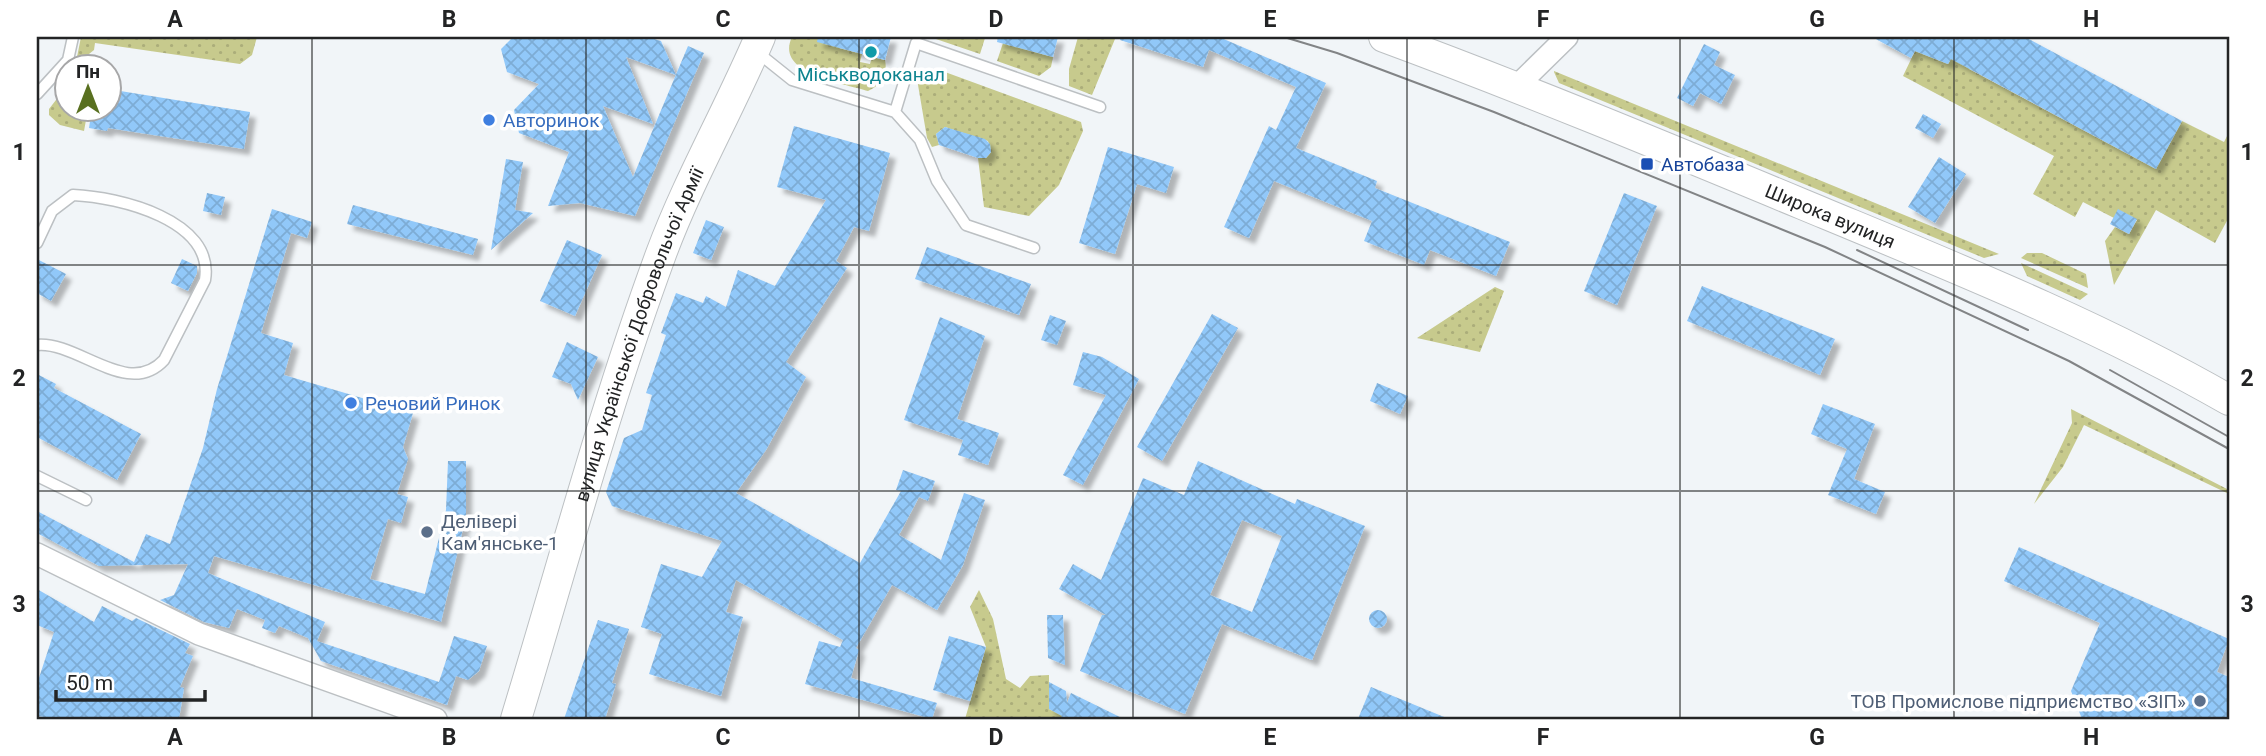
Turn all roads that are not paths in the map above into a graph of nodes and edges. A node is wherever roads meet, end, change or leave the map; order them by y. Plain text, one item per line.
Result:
1 (73, 37) edge
2 (1384, 37) edge
3 (1567, 37) edge
4 (757, 44) edge
5 (1517, 86) junction
6 (37, 94) edge
7 (1100, 107) dead end
8 (895, 112) junction
9 (37, 243) edge
10 (1034, 248) dead end
11 (37, 345) edge
12 (2229, 400) edge
13 (37, 476) edge
14 (86, 500) dead end
15 (37, 554) edge
16 (436, 719) edge
17 (516, 719) edge

1 - 6 lane
2 - 5 street, Широка вулиця
3 - 5 street
4 - 8 lane
4 - 17 street, вулиця Української Добровольчої Армії
5 - 12 street, Широка вулиця
7 - 8 lane
8 - 10 lane
9 - 11 lane
13 - 14 lane
15 - 16 street

